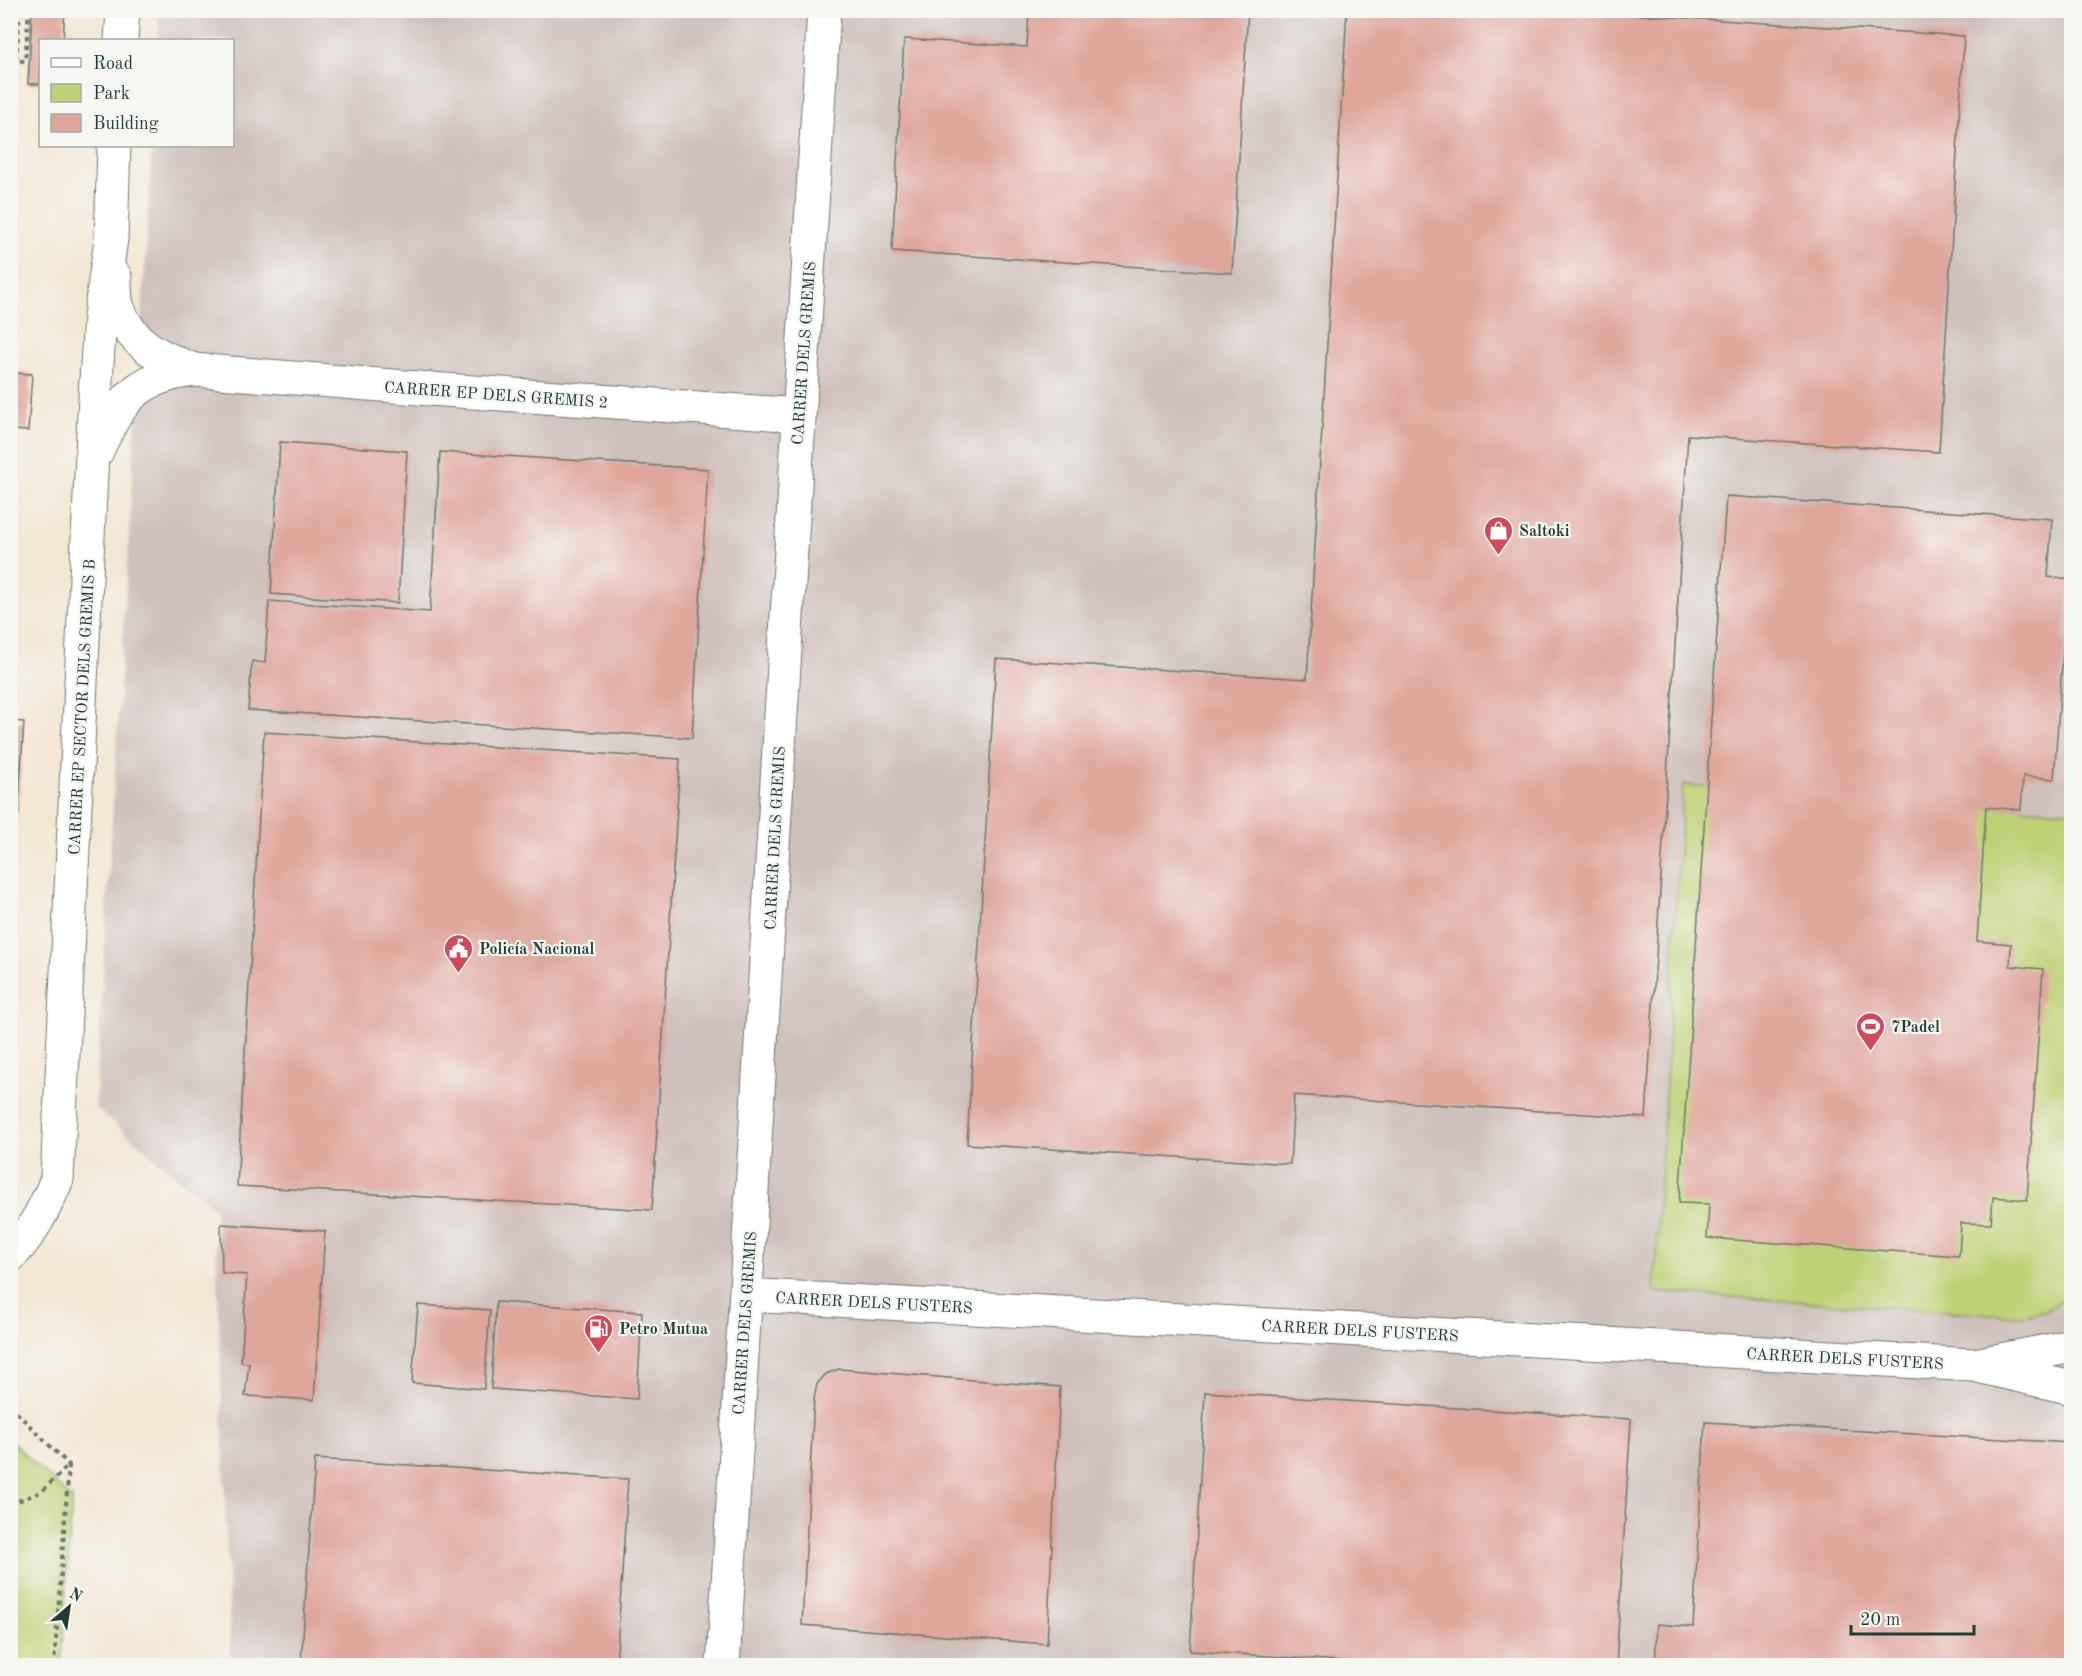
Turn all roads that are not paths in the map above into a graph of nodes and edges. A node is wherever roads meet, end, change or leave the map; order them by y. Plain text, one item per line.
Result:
1 (123, 10) edge
2 (824, 10) edge
3 (121, 39) edge
4 (114, 147) edge
5 (111, 239) junction
6 (194, 370) junction
7 (799, 415) junction
8 (93, 458) junction
9 (10, 1256) edge
10 (746, 1295) junction
11 (2072, 1346) edge
12 (1973, 1365) junction
13 (2072, 1388) edge
14 (723, 1665) edge

1 - 3 street
2 - 7 street, CARRER DELS GREMIS
4 - 5 street, CARRER EP SECTOR DELS GREMIS B
5 - 6 street
5 - 8 street, CARRER EP SECTOR DELS GREMIS B
6 - 7 street, CARRER EP DELS GREMIS 2
6 - 8 street
7 - 10 street, CARRER DELS GREMIS
8 - 9 street, CARRER EP SECTOR DELS GREMIS B
10 - 12 street, CARRER DELS FUSTERS
10 - 14 street, CARRER DELS GREMIS
11 - 12 street, CARRER DELS FUSTERS
12 - 13 street, CARRER DELS FUSTERS

